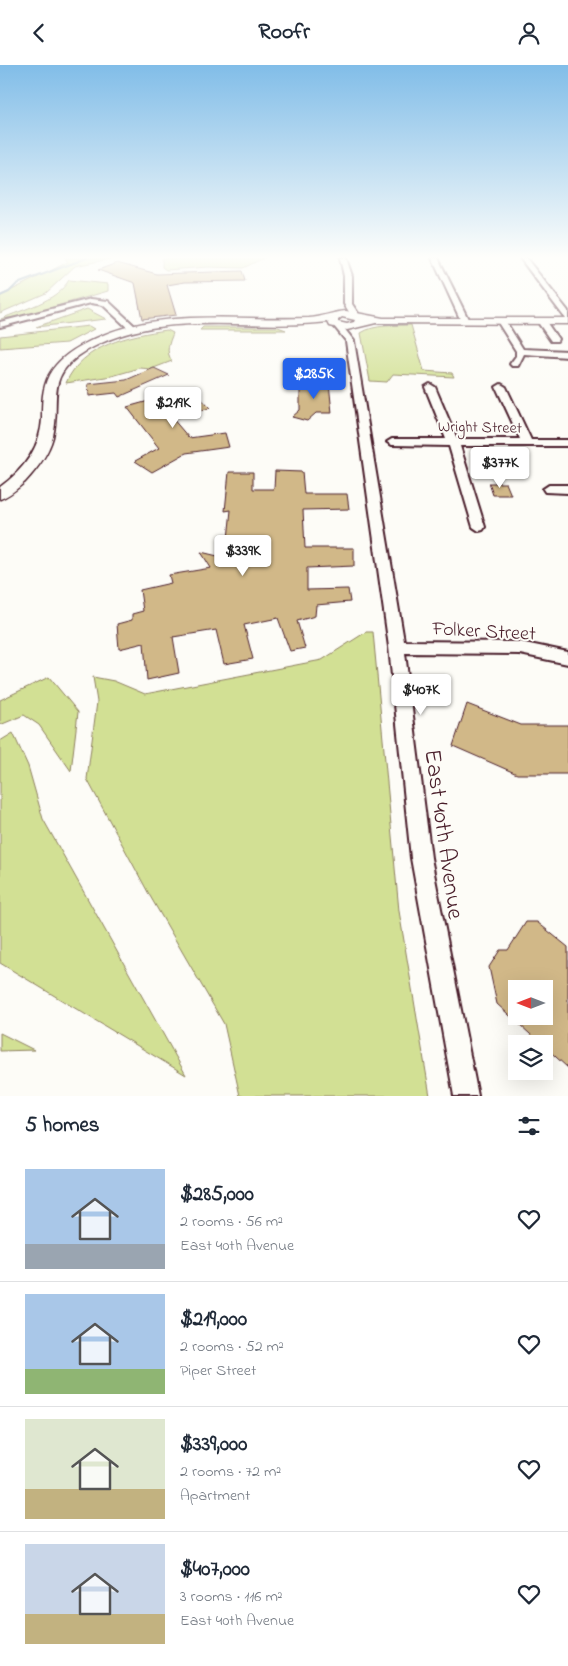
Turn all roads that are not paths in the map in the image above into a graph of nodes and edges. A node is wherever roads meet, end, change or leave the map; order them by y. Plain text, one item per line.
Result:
1 (72, 306) edge
2 (108, 306) edge
3 (346, 306) edge
4 (349, 306) edge
5 (458, 306) edge
6 (560, 306) edge
7 (568, 316) edge
8 (335, 321) junction
9 (465, 321) junction
10 (502, 321) junction
11 (541, 321) junction
12 (568, 321) edge
13 (0, 325) edge
14 (356, 325) junction
15 (134, 329) junction
16 (554, 339) dead end
17 (520, 351) junction
18 (568, 354) edge
19 (516, 364) dead end
20 (430, 387) dead end
21 (501, 387) dead end
22 (392, 442) dead end
23 (453, 442) junction
24 (527, 443) junction
25 (568, 443) edge
26 (549, 489) dead end
27 (568, 489) edge
28 (0, 494) edge
29 (479, 527) dead end
30 (397, 647) junction
31 (568, 658) edge
32 (466, 1096) edge

1 - 13 street
2 - 15 street
3 - 8 street
4 - 14 street, East 40th Avenue
5 - 9 street
6 - 7 street
8 - 14 street
8 - 14 street
8 - 15 street
9 - 10 street
9 - 14 street
10 - 11 street
10 - 17 street
11 - 12 street
11 - 16 street
14 - 30 street, East 40th Avenue
15 - 28 street
17 - 18 street
17 - 19 street
20 - 23 street
21 - 24 street
22 - 23 street, Wright Street
23 - 24 street, Wright Street
23 - 29 street
24 - 25 street, Wright Street
26 - 27 street
30 - 31 street, Folker Street
30 - 32 street, East 40th Avenue

